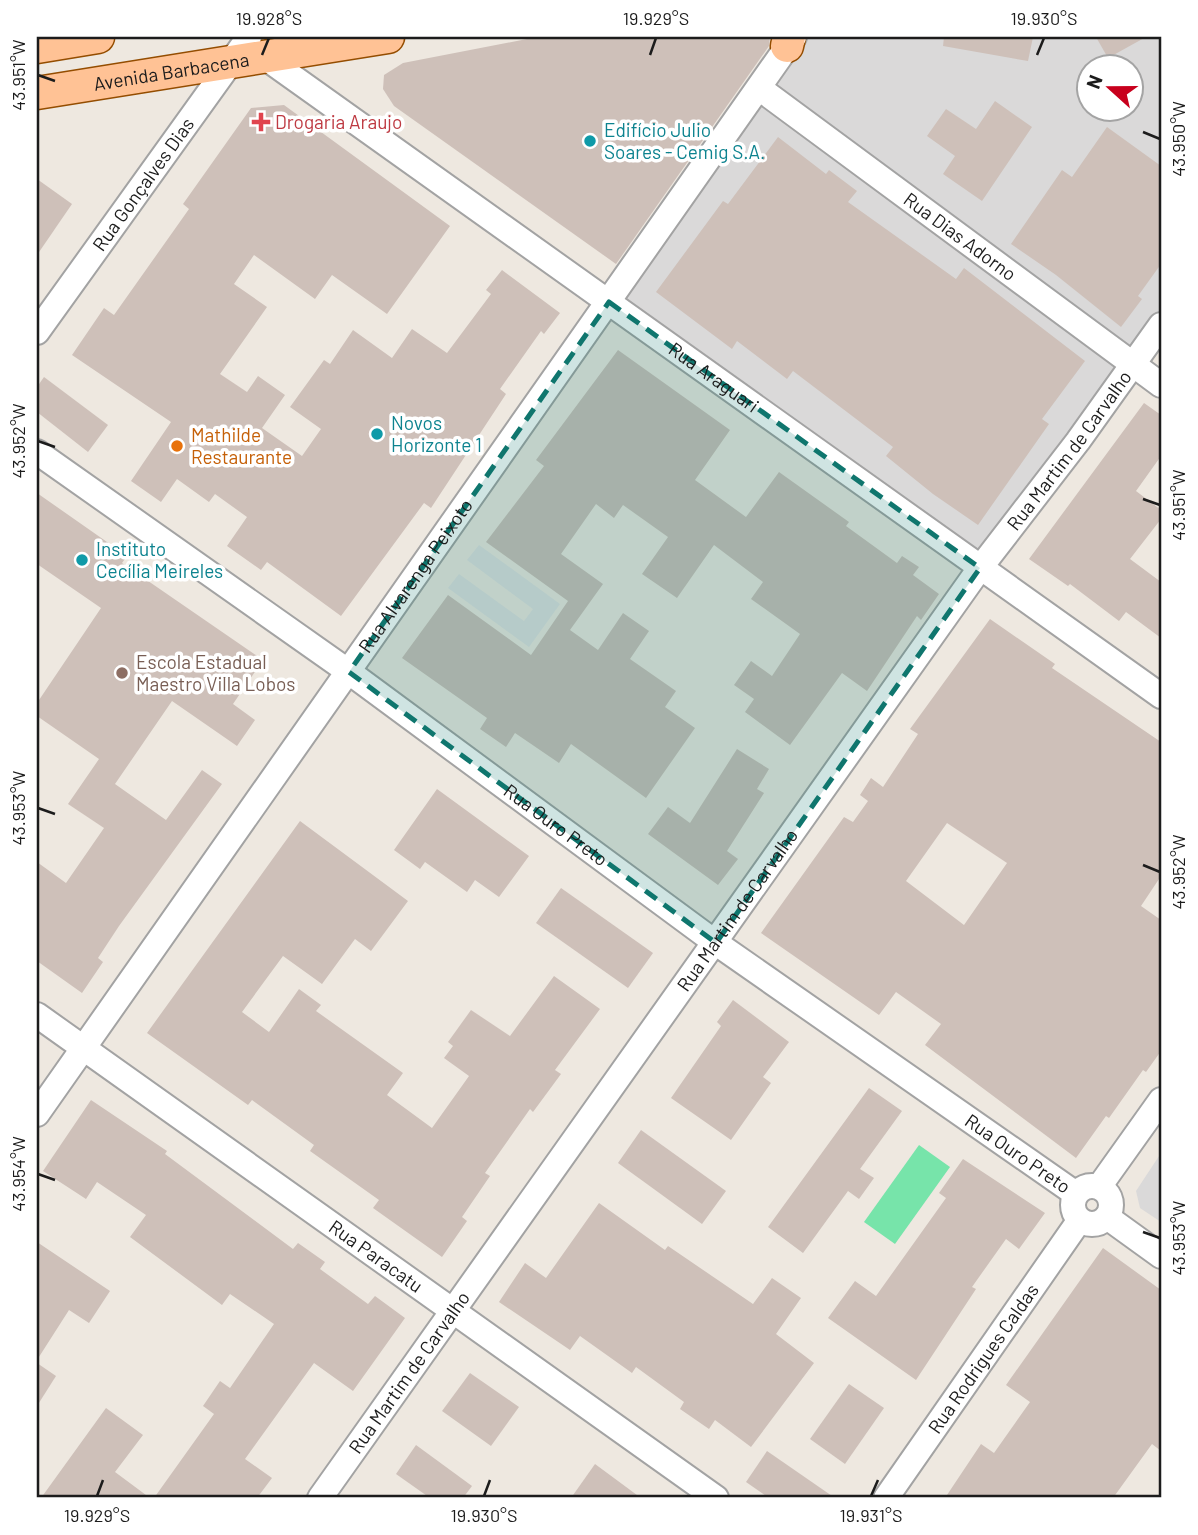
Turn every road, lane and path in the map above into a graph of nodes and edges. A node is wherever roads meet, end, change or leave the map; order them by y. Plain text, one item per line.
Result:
1 (98, 37) edge
2 (388, 37) edge
3 (790, 40) edge
4 (260, 44) edge
5 (37, 47) edge
6 (229, 64) junction
7 (759, 88) junction
8 (37, 93) edge
9 (609, 302) junction
10 (1161, 324) edge
11 (37, 332) edge
12 (1133, 365) junction
13 (1161, 385) edge
14 (37, 452) edge
15 (980, 568) junction
16 (349, 672) junction
17 (1161, 696) edge
18 (716, 943) junction
19 (37, 1015) edge
20 (82, 1048) junction
21 (1161, 1100) edge
22 (37, 1114) edge
23 (1088, 1191) junction
24 (1107, 1217) junction
25 (1079, 1221) junction
26 (1161, 1256) edge
27 (452, 1311) junction
28 (320, 1498) edge
29 (716, 1498) edge
30 (886, 1498) edge

1 - 5 main road
2 - 4 main road, Avenida Barbacena
3 - 7 street, Rua Alvarenga Peixoto
4 - 6 main road, Avenida Barbacena
4 - 9 street, Rua Araguari
6 - 8 main road, Avenida Barbacena
6 - 11 street, Rua Gonçalves Dias
7 - 9 street, Rua Alvarenga Peixoto
7 - 12 street, Rua Dias Adorno
9 - 15 street, Rua Araguari
9 - 16 street, Rua Alvarenga Peixoto
10 - 12 street, Rua Martim de Carvalho
12 - 13 street, Rua Dias Adorno
12 - 15 street, Rua Martim de Carvalho
14 - 16 street, Rua Ouro Preto
15 - 17 street, Rua Araguari
15 - 18 street, Rua Martim de Carvalho
16 - 18 street, Rua Ouro Preto
16 - 20 street, Rua Alvarenga Peixoto
18 - 23 street, Rua Ouro Preto
18 - 27 street, Rua Martim de Carvalho
19 - 20 street, Rua Paracatu
20 - 22 street, Rua Alvarenga Peixoto
20 - 27 street, Rua Paracatu
21 - 23 street
23 - 24 street
23 - 25 street
24 - 25 street
24 - 26 street
25 - 30 street, Rua Rodrigues Caldas
27 - 28 street, Rua Martim de Carvalho
27 - 29 street, Rua Paracatu

